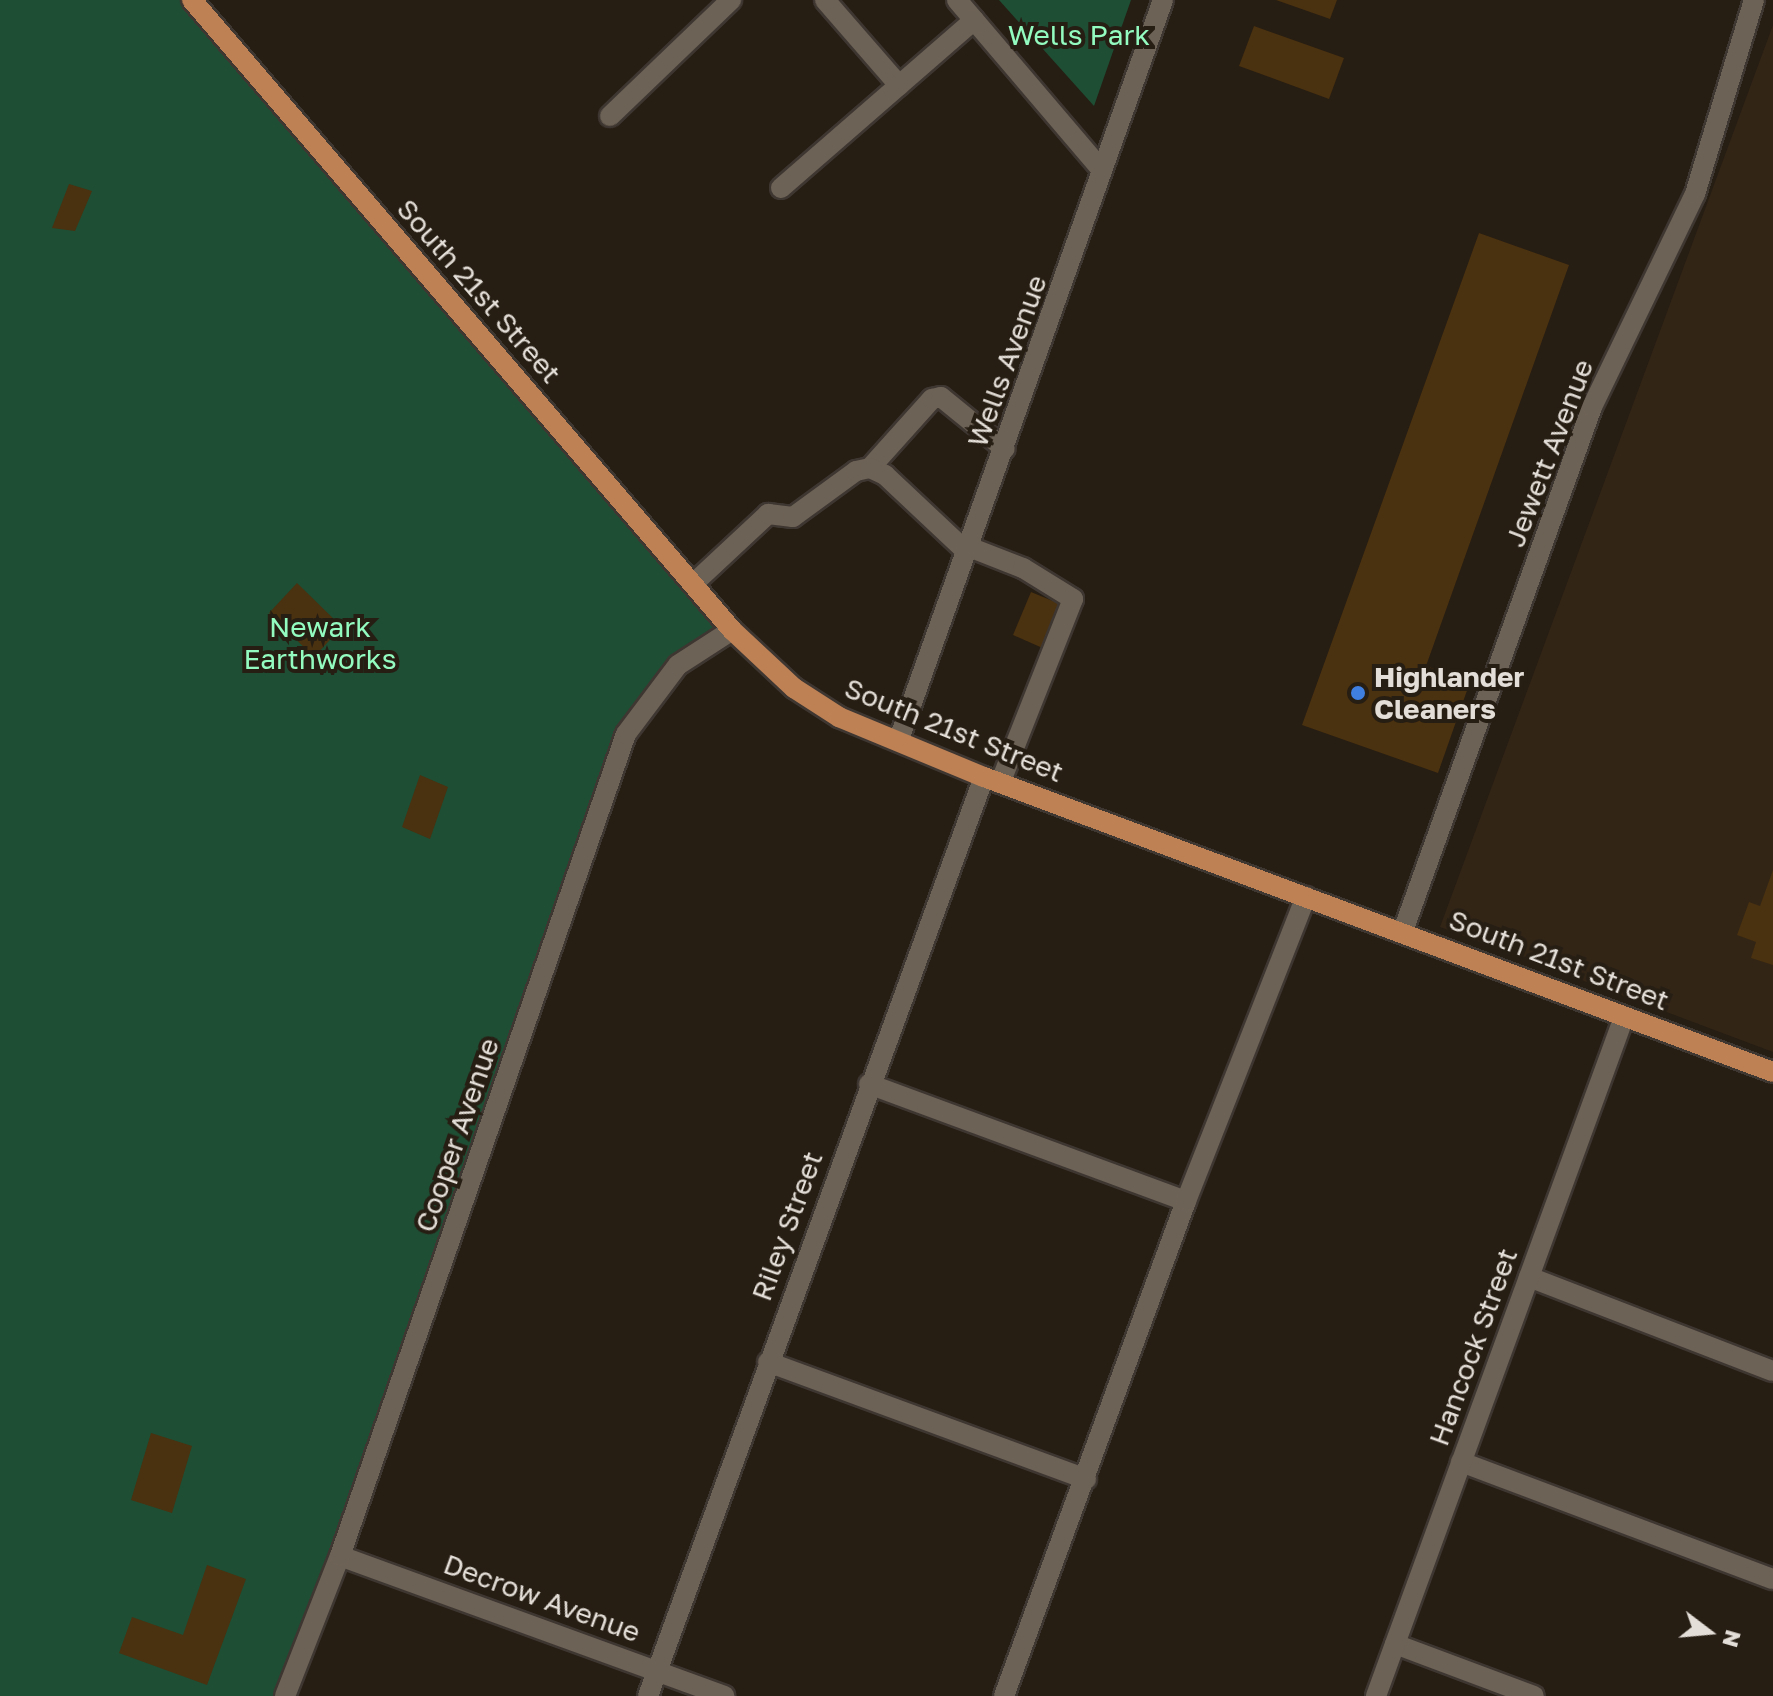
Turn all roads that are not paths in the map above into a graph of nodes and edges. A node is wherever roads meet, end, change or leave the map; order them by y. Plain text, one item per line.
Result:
1 (192, 0) edge
2 (731, 0) edge
3 (825, 0) edge
4 (957, 0) edge
5 (1163, 0) edge
6 (1754, 0) edge
7 (974, 20) junction
8 (899, 85) junction
9 (610, 116) dead end
10 (1101, 169) junction
11 (781, 188) dead end
12 (1005, 449) junction
13 (870, 468) junction
14 (968, 550) junction
15 (693, 584) junction
16 (732, 630) junction
17 (899, 739) junction
18 (992, 780) junction
19 (1306, 897) junction
20 (1403, 931) junction
21 (1624, 1017) junction
22 (1773, 1072) edge
23 (869, 1084) junction
24 (1186, 1201) junction
25 (1529, 1277) junction
26 (768, 1362) junction
27 (1773, 1371) edge
28 (1461, 1462) junction
29 (1086, 1479) junction
30 (340, 1556) junction
31 (1773, 1579) edge
32 (1395, 1644) junction
33 (658, 1670) junction
34 (285, 1696) edge
35 (648, 1696) edge
36 (724, 1696) edge
37 (1004, 1696) edge
38 (1376, 1696) edge
39 (1534, 1696) edge

1 - 15 main road, South 21st Street
2 - 9 street
3 - 8 street
4 - 7 street
5 - 10 street, Wells Avenue
6 - 20 street, Jewett Avenue
7 - 8 street
7 - 10 street
8 - 11 street
10 - 12 street, Wells Avenue
12 - 13 street
12 - 14 street, Wells Avenue
13 - 14 street
13 - 15 street
14 - 17 street, Wells Avenue
14 - 18 street, Riley Street
15 - 16 main road, South 21st Street
16 - 17 main road, South 21st Street
16 - 30 street, Cooper Avenue
17 - 18 main road, South 21st Street
18 - 19 main road, South 21st Street
18 - 23 street, Riley Street
19 - 20 main road, South 21st Street
19 - 24 street
20 - 21 main road, South 21st Street
21 - 22 main road, South 21st Street
21 - 25 street, Hancock Street
23 - 24 street
23 - 26 street, Riley Street
24 - 29 street
25 - 27 street
25 - 28 street, Hancock Street
26 - 29 street
26 - 33 street, Riley Street
28 - 31 street
28 - 32 street, Hancock Street
29 - 37 street
30 - 33 street, Decrow Avenue
30 - 34 street, Cooper Avenue
32 - 38 street, Hancock Street
32 - 39 street
33 - 35 street, Riley Street
33 - 36 street, Decrow Avenue

